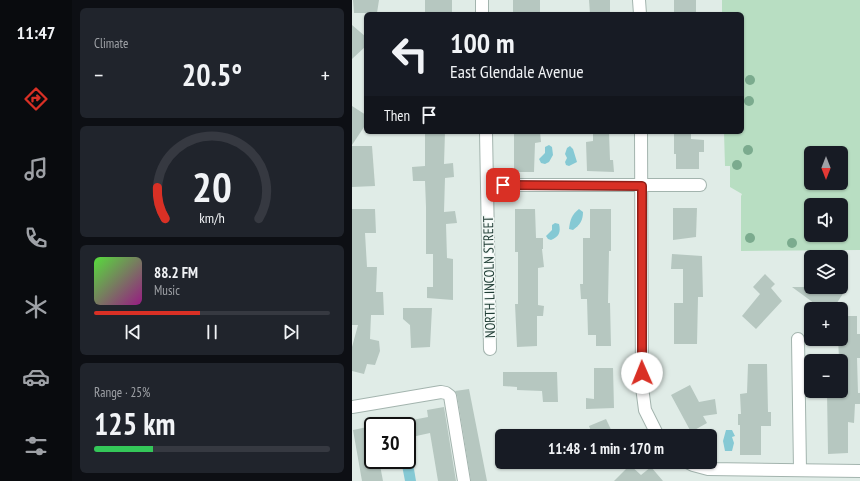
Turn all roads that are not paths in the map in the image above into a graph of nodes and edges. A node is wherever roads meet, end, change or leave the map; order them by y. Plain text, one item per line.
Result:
1 (482, 0) edge
2 (639, 0) edge
3 (482, 12) edge
4 (640, 12) edge
5 (486, 134) edge
6 (641, 134) edge
7 (487, 185) junction
8 (700, 185) dead end
9 (642, 186) junction
10 (798, 339) dead end
11 (490, 349) dead end
12 (352, 407) edge
13 (654, 429) edge
14 (708, 469) edge
15 (800, 470) junction
16 (860, 471) edge
17 (464, 481) edge

1 - 3 street
2 - 4 street
5 - 7 street, NORTH LINCOLN STREET
6 - 9 street
7 - 9 street
7 - 11 street, NORTH LINCOLN STREET
8 - 9 street
9 - 13 street
10 - 15 street
12 - 17 street
14 - 15 street
15 - 16 street

